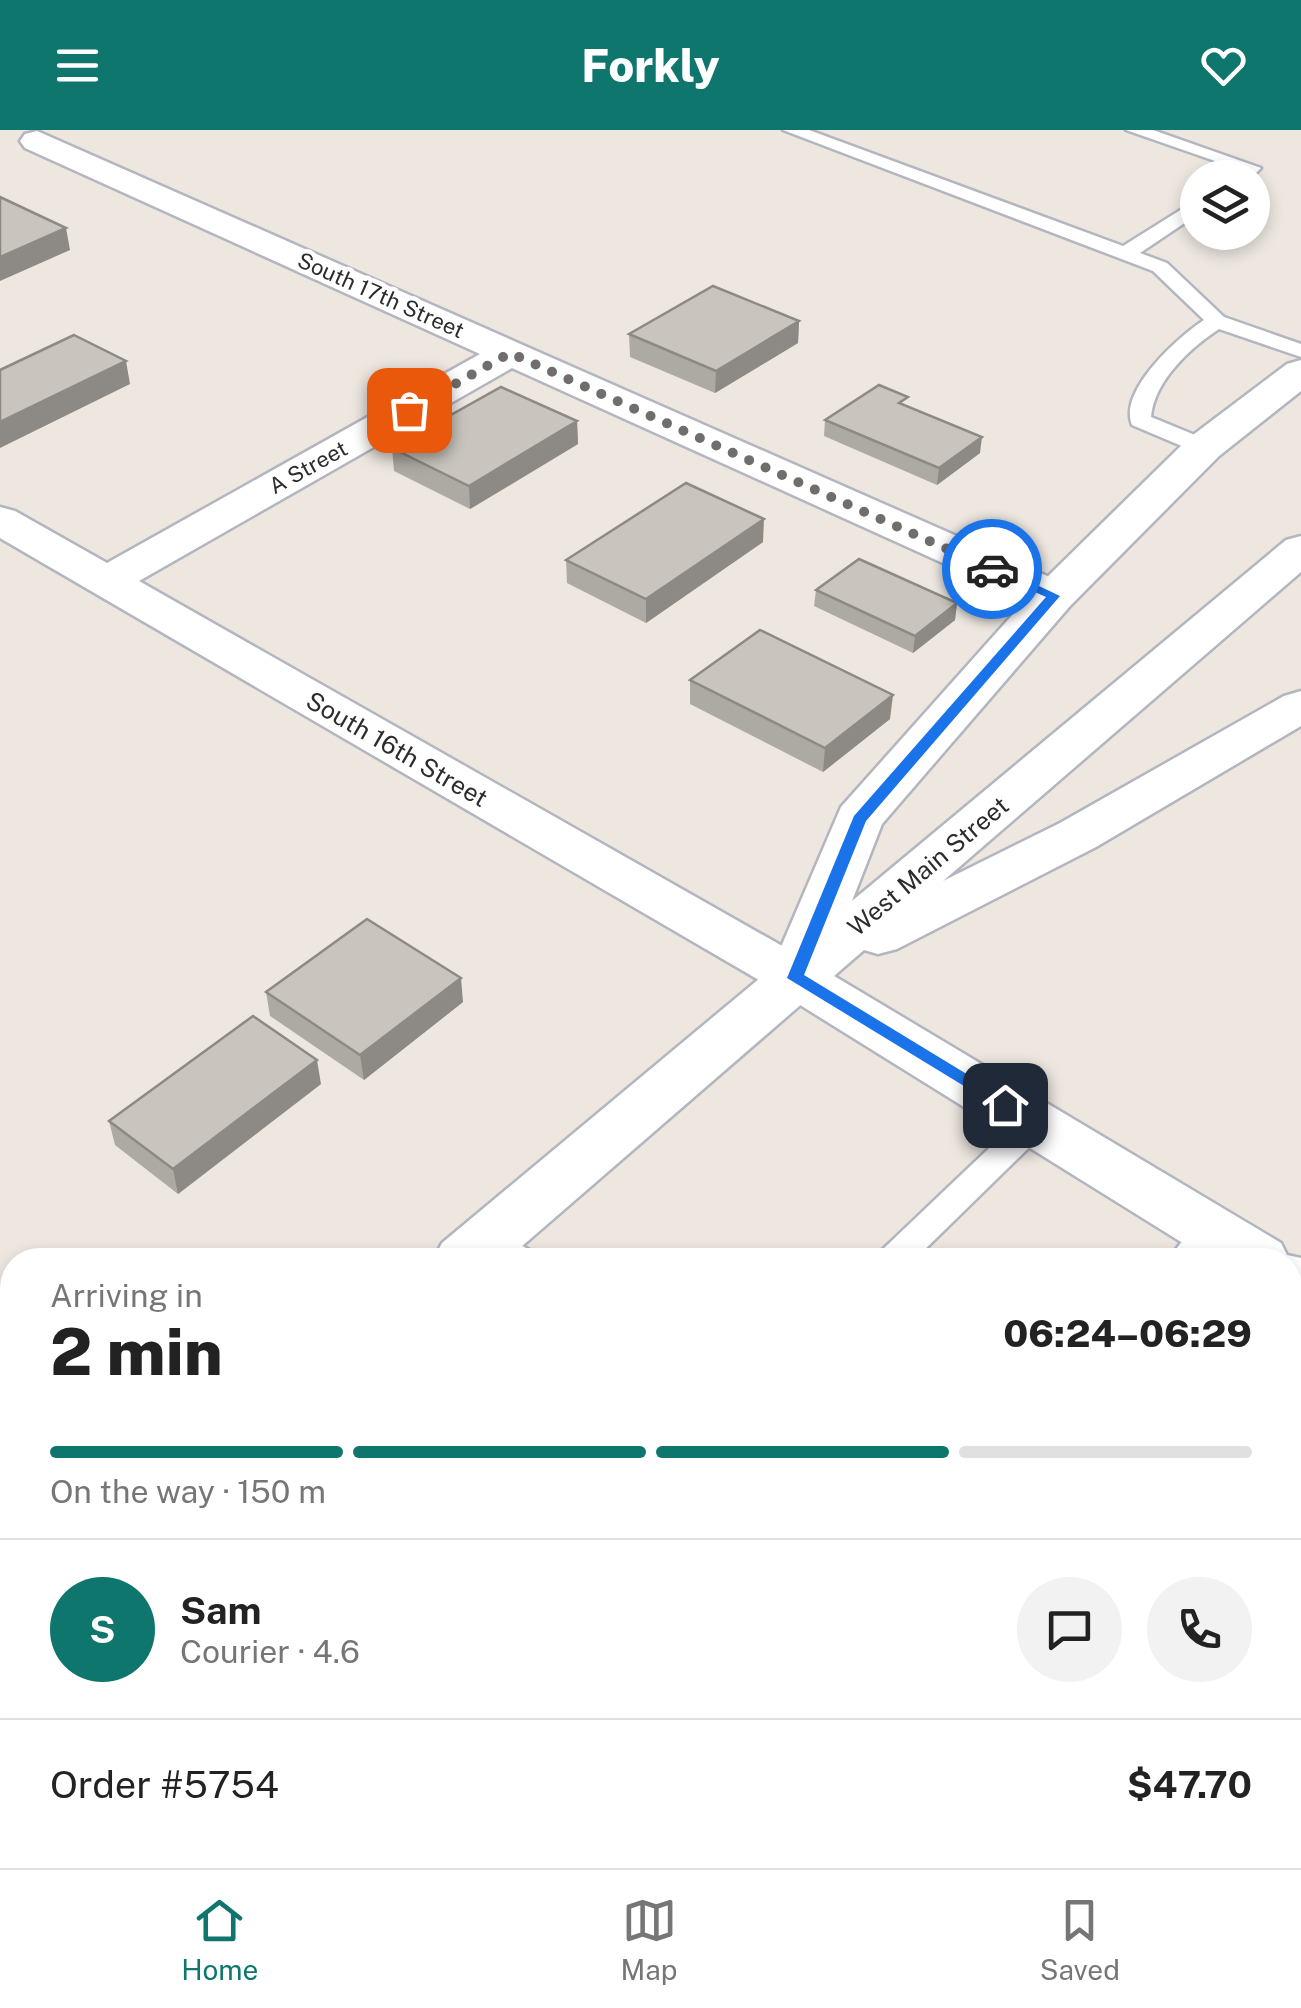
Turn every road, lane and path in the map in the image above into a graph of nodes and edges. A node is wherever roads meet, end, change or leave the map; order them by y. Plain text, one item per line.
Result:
1 (792, 130) edge
2 (1135, 130) edge
3 (38, 141) edge
4 (1227, 160) edge
5 (1180, 217) edge
6 (1125, 254) junction
7 (1218, 320) junction
8 (1301, 351) edge
9 (510, 353) junction
10 (1301, 372) edge
11 (1204, 447) junction
12 (0, 520) edge
13 (1301, 549) edge
14 (106, 582) junction
15 (1054, 596) junction
16 (1299, 709) edge
17 (796, 978) junction
18 (1035, 1123) junction
19 (1197, 1245) edge
20 (497, 1248) edge
21 (905, 1248) edge

1 - 6 lane
2 - 4 lane
3 - 9 street, South 17th Street
5 - 6 lane
6 - 7 lane
7 - 8 lane
7 - 11 lane
9 - 14 street, A Street
9 - 15 street, South 17th Street
10 - 11 street
11 - 15 street
12 - 14 street, South 16th Street
13 - 17 street, West Main Street
14 - 17 street, South 16th Street
15 - 17 street
16 - 17 street
17 - 18 street, South 16th Street
17 - 20 street, West Main Street
18 - 19 street, South 16th Street
18 - 21 lane

